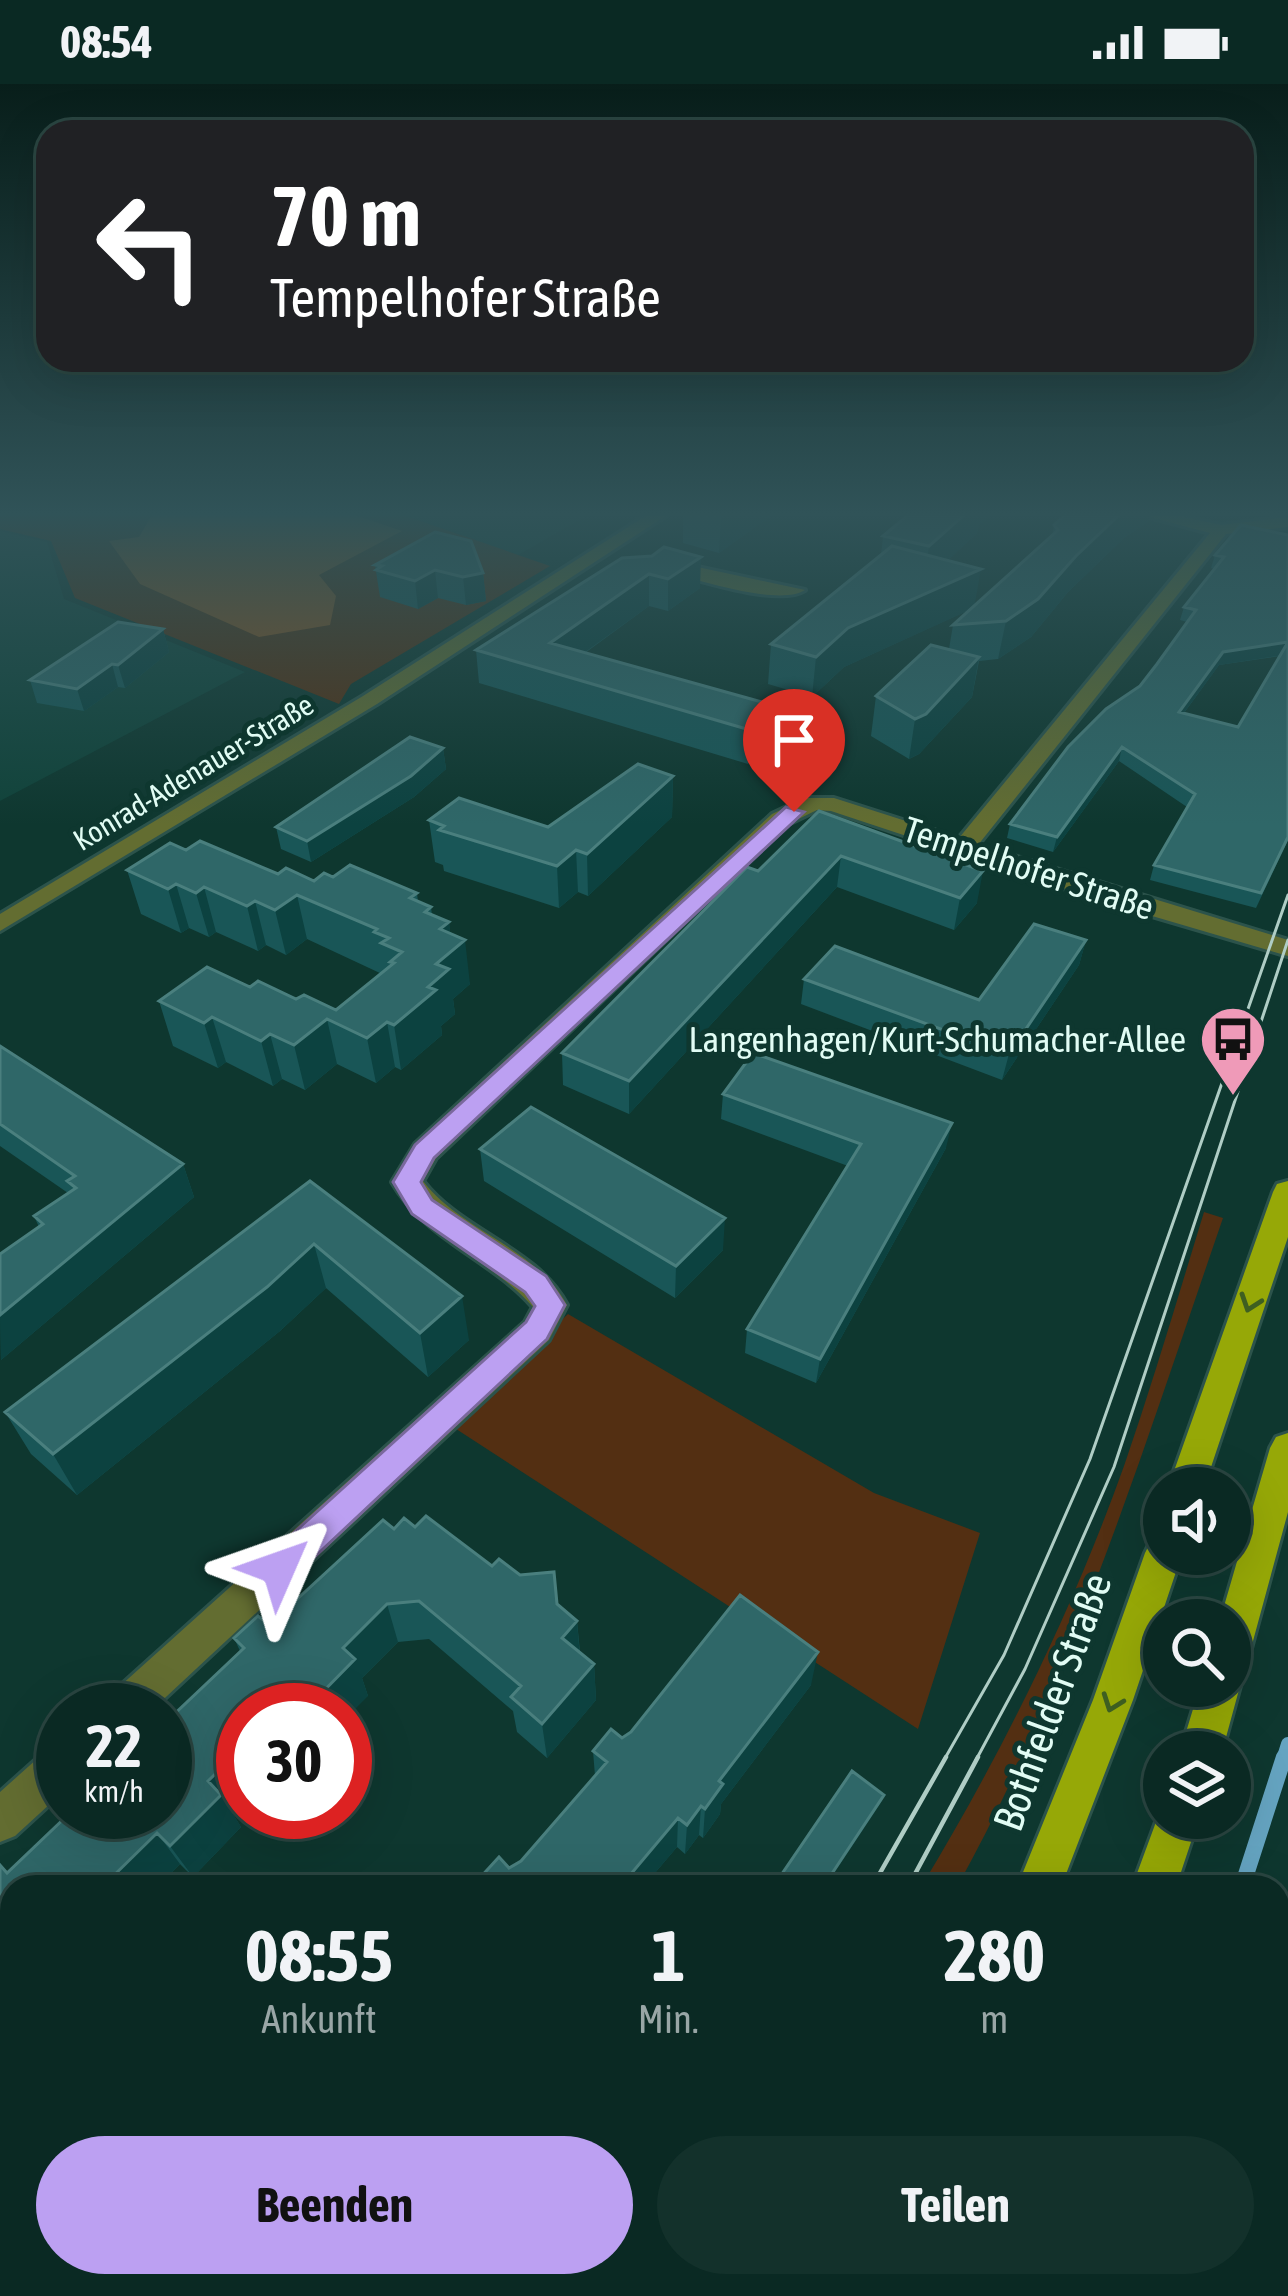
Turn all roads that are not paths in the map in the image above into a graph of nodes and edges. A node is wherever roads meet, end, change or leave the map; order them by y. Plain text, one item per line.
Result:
1 (497, 618) edge
2 (1150, 618) edge
3 (962, 848) junction
4 (0, 924) edge
5 (1288, 948) edge
6 (1288, 1192) edge
7 (1288, 1448) edge
8 (1193, 1467) edge
9 (1157, 1575) edge
10 (1245, 1599) edge
11 (152, 1683) edge
12 (36, 1788) edge
13 (0, 1821) edge
14 (1171, 1839) edge
15 (1044, 1875) edge
16 (1158, 1875) edge

1 - 4 street, Konrad-Adenauer-Straße
2 - 3 street
3 - 5 street, Tempelhofer Straße
3 - 11 street, Tempelhofer Straße
6 -> 8 main road
7 - 10 main road
9 -> 15 main road, Bothfelder Straße
12 - 13 street
14 - 16 main road

